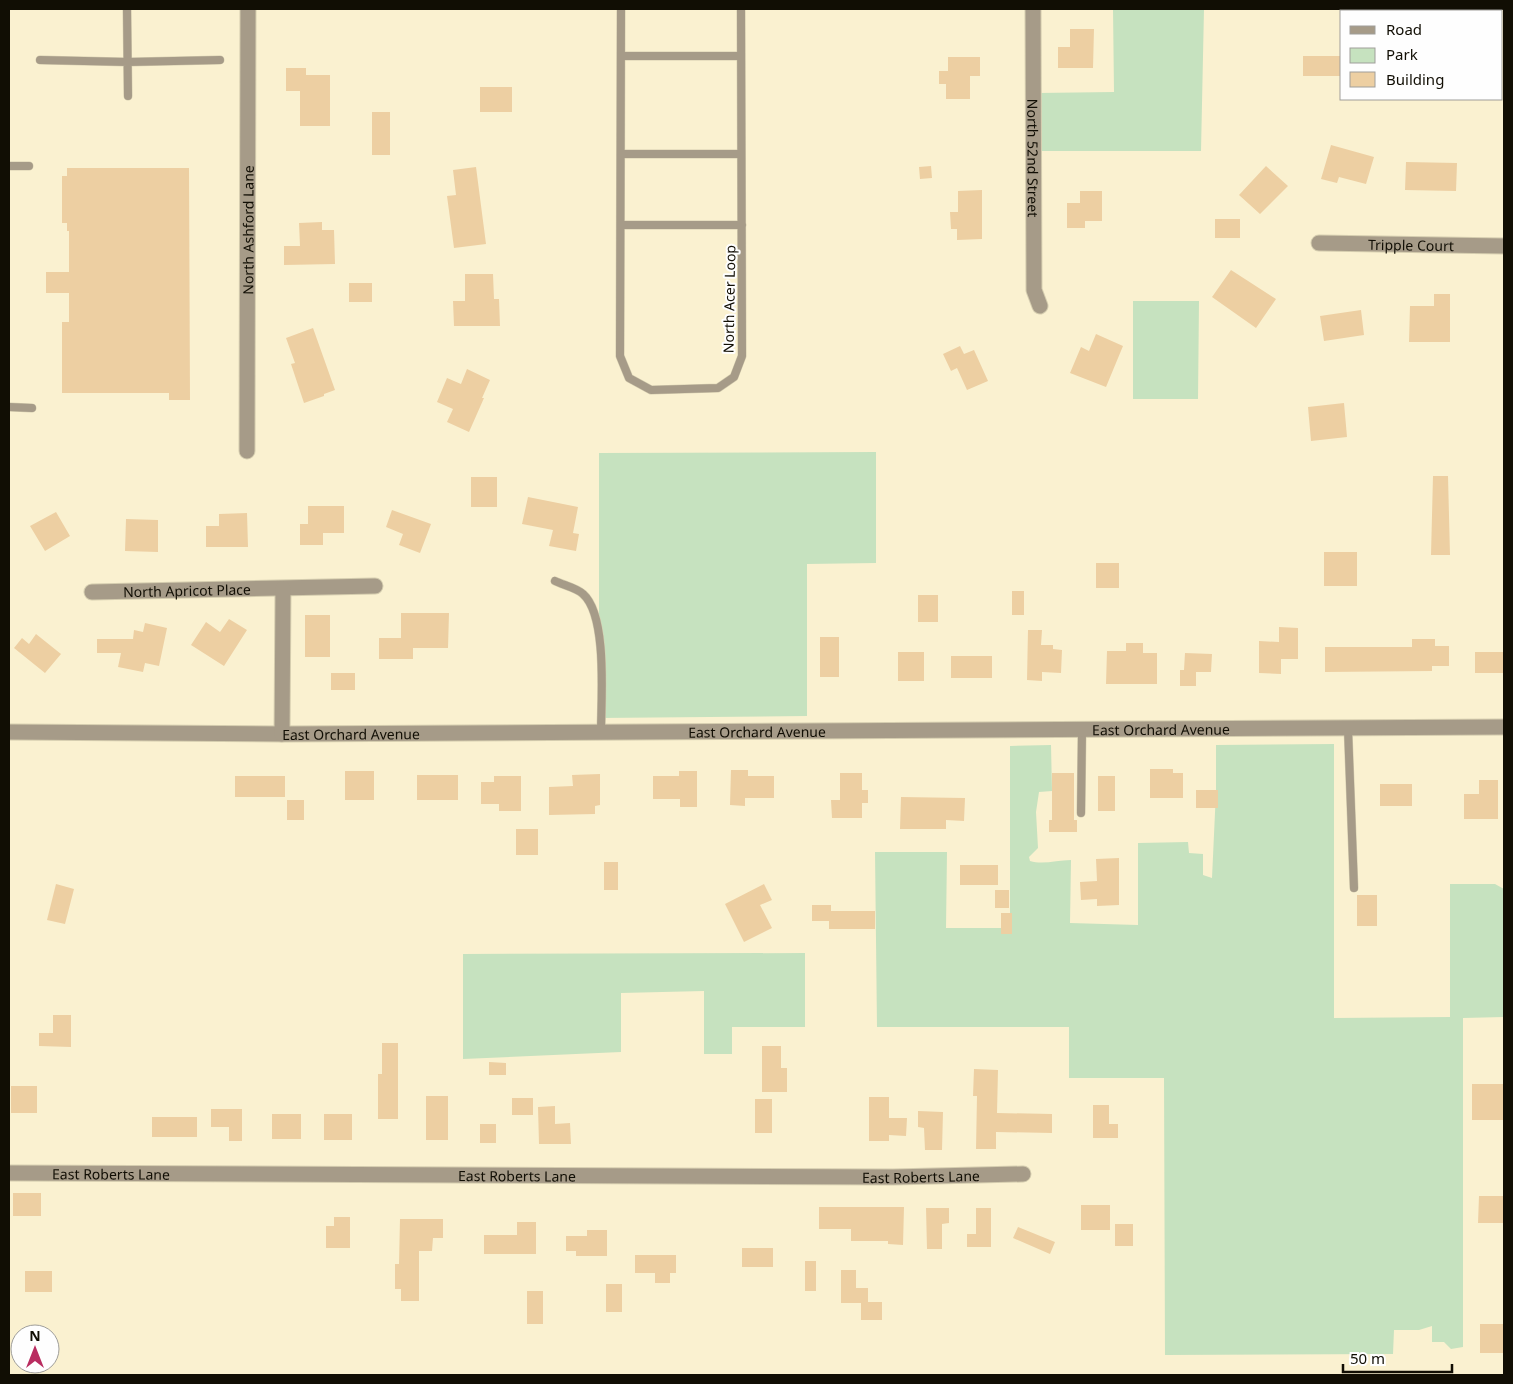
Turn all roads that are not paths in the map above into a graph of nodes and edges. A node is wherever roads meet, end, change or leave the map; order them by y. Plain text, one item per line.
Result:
1 (127, 9) edge
2 (248, 9) edge
3 (621, 9) edge
4 (740, 9) edge
5 (1033, 9) edge
6 (621, 56) junction
7 (741, 56) junction
8 (40, 60) dead end
9 (220, 60) dead end
10 (128, 62) junction
11 (128, 96) dead end
12 (621, 154) junction
13 (741, 154) junction
14 (9, 166) edge
15 (29, 166) dead end
16 (621, 225) junction
17 (742, 225) junction
18 (1320, 243) dead end
19 (1504, 246) edge
20 (1040, 306) dead end
21 (9, 407) edge
22 (32, 408) dead end
23 (247, 451) dead end
24 (555, 581) dead end
25 (375, 586) dead end
26 (283, 589) junction
27 (92, 592) dead end
28 (1504, 727) edge
29 (1348, 729) junction
30 (1082, 730) junction
31 (9, 732) edge
32 (601, 733) junction
33 (282, 734) junction
34 (1081, 813) dead end
35 (1354, 888) dead end
36 (9, 1173) edge
37 (1023, 1174) dead end

1 - 10 lane
2 - 23 street, North Ashford Lane
3 - 6 lane, North Acer Loop
4 - 7 lane, North Acer Loop
5 - 20 street, North 52nd Street
6 - 7 lane
6 - 12 lane, North Acer Loop
7 - 13 lane, North Acer Loop
8 - 10 lane
9 - 10 lane
10 - 11 lane
12 - 13 lane
12 - 16 lane, North Acer Loop
13 - 17 lane, North Acer Loop
14 - 15 lane
16 - 17 lane
16 - 17 lane, North Acer Loop
18 - 19 street, Tripple Court
21 - 22 lane
24 - 32 lane
25 - 26 street, North Apricot Place
26 - 27 street, North Apricot Place
26 - 33 street
28 - 29 street, East Orchard Avenue
29 - 30 street, East Orchard Avenue
29 - 35 lane
30 - 32 street, East Orchard Avenue
30 - 34 lane
31 - 33 street, East Orchard Avenue
32 - 33 street, East Orchard Avenue
36 - 37 street, East Roberts Lane

